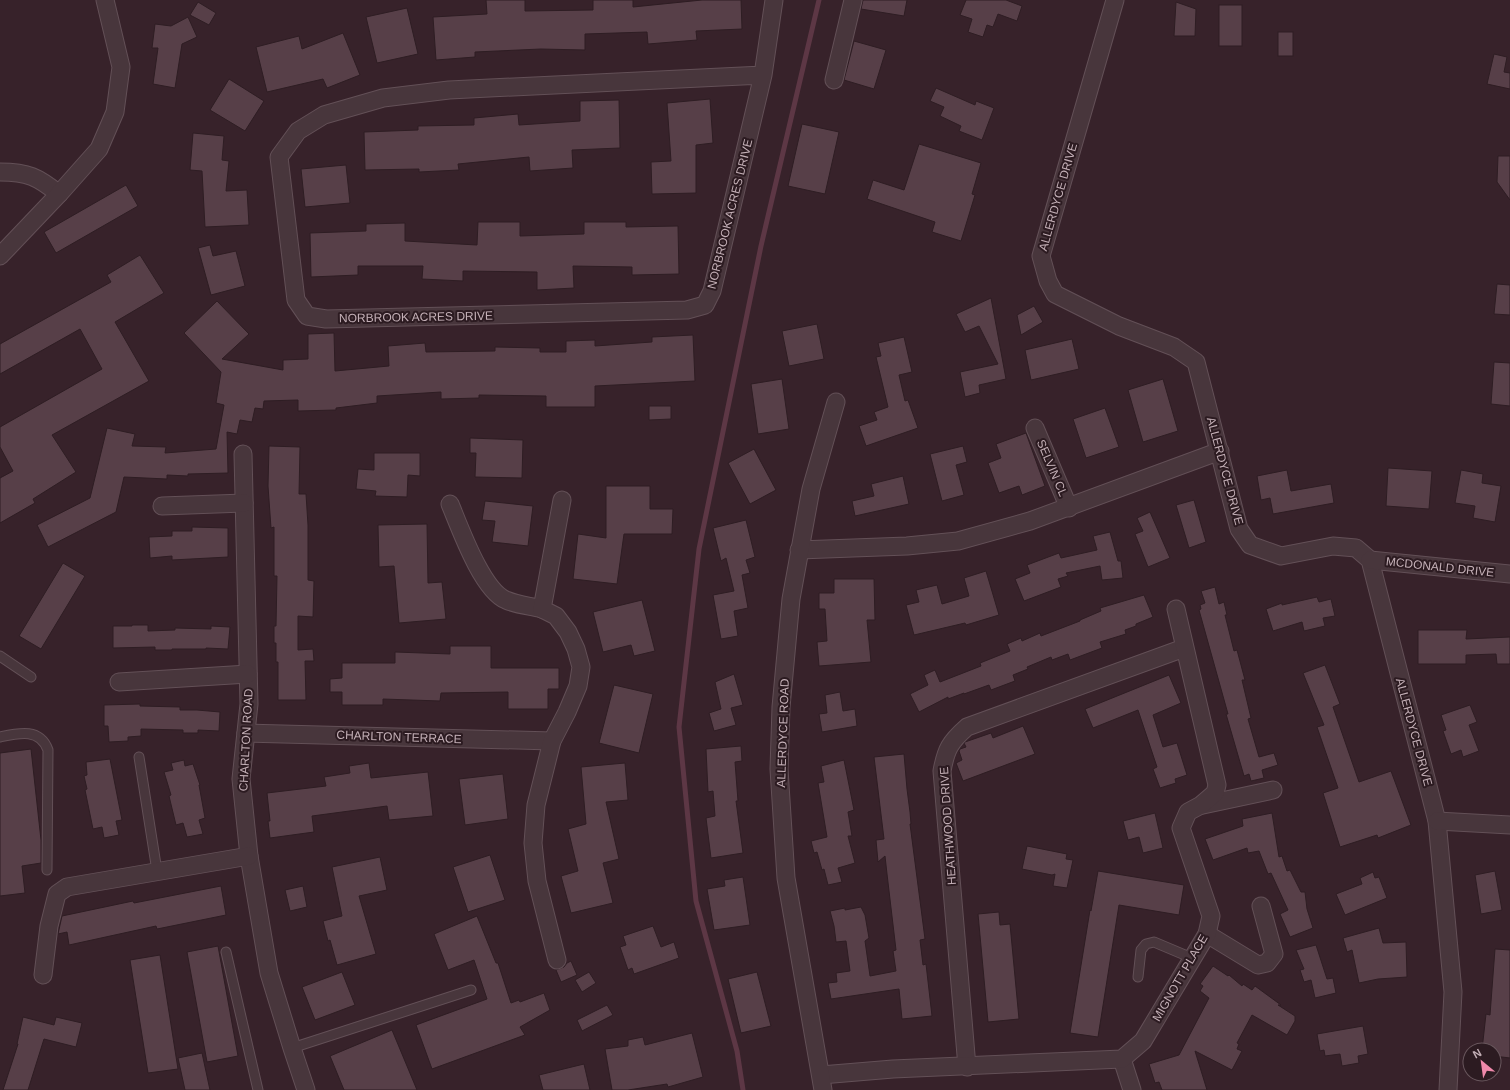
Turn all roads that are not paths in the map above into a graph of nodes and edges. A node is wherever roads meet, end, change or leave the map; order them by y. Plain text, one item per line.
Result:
1 (105, 0) edge
2 (774, 0) edge
3 (853, 0) edge
4 (1115, 0) edge
5 (763, 75) junction
6 (834, 80) dead end
7 (0, 172) edge
8 (59, 194) junction
9 (0, 256) edge
10 (836, 402) dead end
11 (1035, 428) dead end
12 (1220, 452) junction
13 (243, 454) dead end
14 (562, 500) dead end
15 (244, 503) junction
16 (450, 504) dead end
17 (162, 506) dead end
18 (1069, 508) junction
19 (799, 550) junction
20 (1370, 560) junction
21 (1510, 574) edge
22 (542, 609) junction
23 (1176, 609) dead end
24 (1184, 648) junction
25 (0, 656) edge
26 (248, 674) junction
27 (31, 677) dead end
28 (119, 682) dead end
29 (246, 733) junction
30 (0, 737) edge
31 (552, 742) junction
32 (139, 757) dead end
33 (1273, 790) dead end
34 (1201, 806) junction
35 (1437, 821) junction
36 (1510, 825) edge
37 (249, 856) junction
38 (47, 870) dead end
39 (157, 871) junction
40 (1261, 906) dead end
41 (1207, 934) junction
42 (226, 952) dead end
43 (1192, 958) junction
44 (556, 960) dead end
45 (43, 975) dead end
46 (1138, 977) dead end
47 (471, 990) dead end
48 (292, 1048) junction
49 (1122, 1059) junction
50 (967, 1066) junction
51 (822, 1083) edge
52 (258, 1090) edge
53 (306, 1090) edge
54 (1132, 1090) edge
55 (1448, 1090) edge

1 - 8 street
2 - 5 street, NORBROOK ACRES DRIVE
3 - 6 street
4 - 12 street, ALLERDYCE DRIVE
5 - 5 street, NORBROOK ACRES DRIVE
7 - 8 street
8 - 9 street
10 - 19 street, ALLERDYCE ROAD
11 - 18 street, SELVIN CL
12 - 18 street
12 - 20 street, ALLERDYCE DRIVE
13 - 15 street, CHARLTON ROAD
14 - 22 street
15 - 17 street
15 - 26 street, CHARLTON ROAD
16 - 22 street
18 - 19 street
19 - 51 street, ALLERDYCE ROAD
20 - 21 street, MCDONALD DRIVE
20 - 35 street, ALLERDYCE DRIVE
22 - 31 street
23 - 24 street, MIGNOTT PLACE
24 - 34 street, MIGNOTT PLACE
24 - 50 street, HEATHWOOD DRIVE
25 - 27 lane
26 - 28 street
26 - 29 street, CHARLTON ROAD
29 - 31 street, CHARLTON TERRACE
29 - 37 street, CHARLTON ROAD
30 - 38 lane
31 - 44 street
32 - 39 lane
33 - 34 street
34 - 41 street, MIGNOTT PLACE
35 - 36 street
35 - 55 street, ALLERDYCE DRIVE
37 - 39 street
37 - 48 street, CHARLTON ROAD
39 - 45 street
40 - 41 street
41 - 43 street, MIGNOTT PLACE
42 - 52 lane
43 - 46 lane
43 - 49 street, MIGNOTT PLACE
47 - 48 lane
48 - 53 street, CHARLTON ROAD
49 - 50 street
49 - 54 street
50 - 51 street

